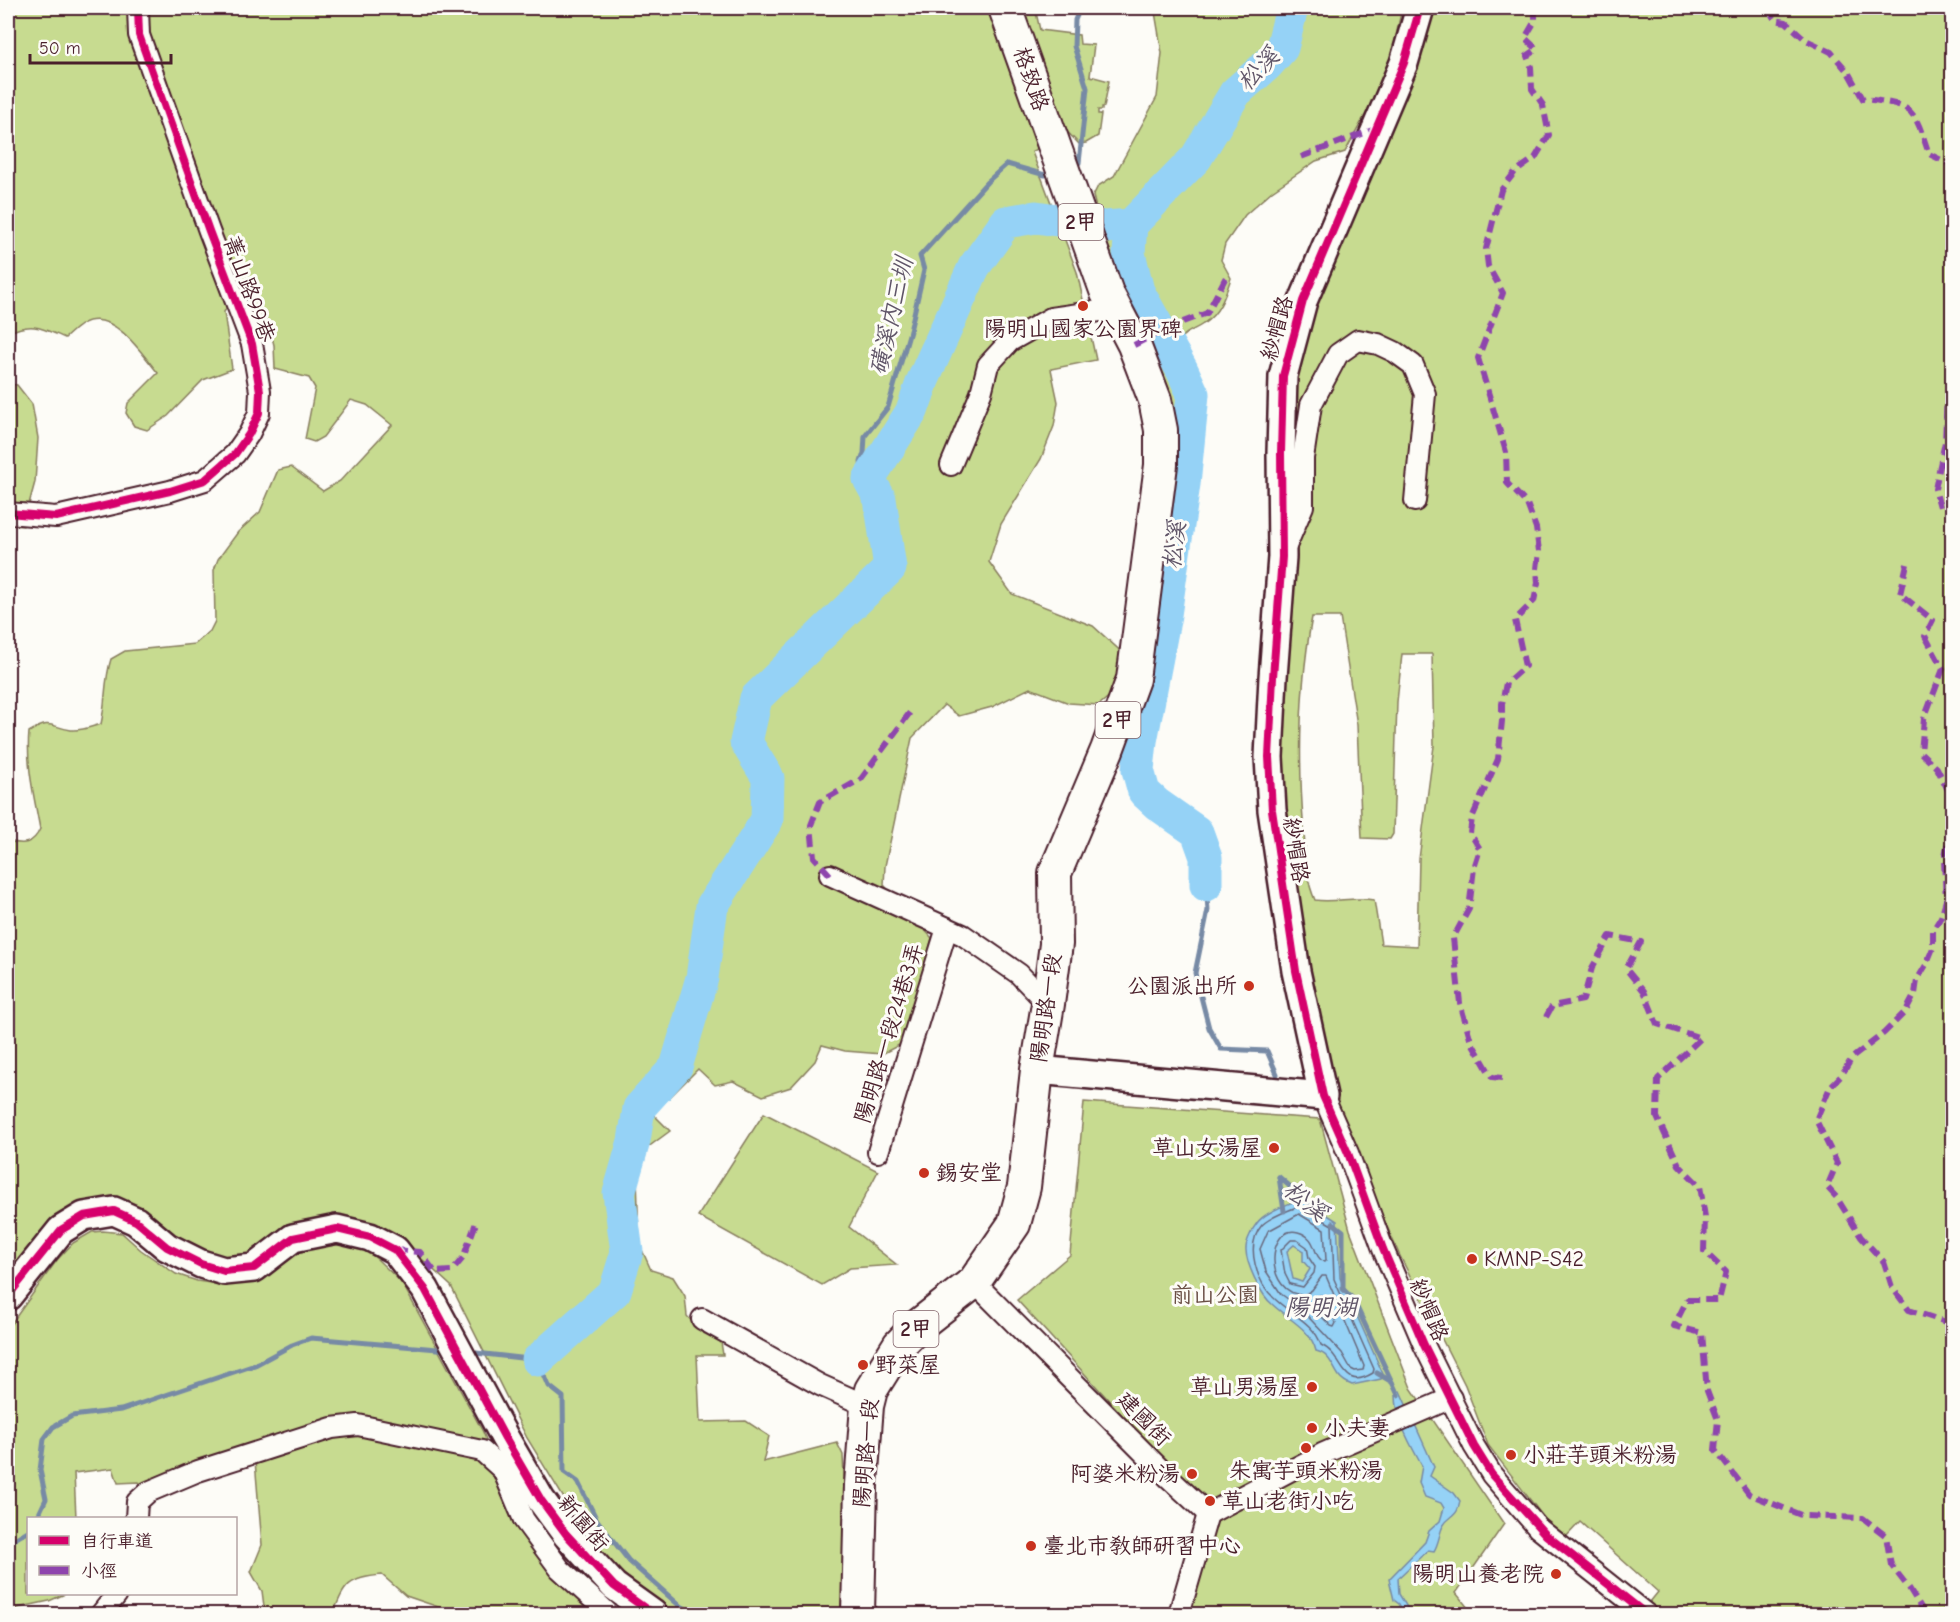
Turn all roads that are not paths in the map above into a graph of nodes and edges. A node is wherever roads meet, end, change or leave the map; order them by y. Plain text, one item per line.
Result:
1 (138, 8) edge
2 (1005, 8) edge
3 (1420, 8) edge
4 (1111, 301) junction
5 (951, 465) dead end
6 (1415, 501) dead end
7 (8, 513) edge
8 (1281, 557) junction
9 (830, 875) dead end
10 (947, 928) junction
11 (1048, 1004) junction
12 (1037, 1070) junction
13 (1323, 1096) junction
14 (878, 1152) dead end
15 (974, 1282) junction
16 (8, 1296) edge
17 (702, 1319) dead end
18 (1451, 1398) junction
19 (867, 1406) junction
20 (494, 1445) junction
21 (1208, 1514) junction
22 (136, 1517) edge
23 (115, 1595) edge
24 (101, 1614) edge
25 (609, 1614) edge
26 (653, 1614) edge
27 (858, 1614) edge
28 (1179, 1614) edge
29 (1646, 1614) edge

1 - 7 street, 菁山路99巷
2 - 4 main road, 格致路 / 2甲
3 - 8 street, 紗帽路
4 - 5 street
4 - 11 main road, 陽明路一段 / 2甲
6 - 8 street
8 - 13 street, 紗帽路
9 - 10 street
10 - 11 street
10 - 14 street, 陽明路一段24巷3弄
11 - 12 main road, 陽明路一段 / 2甲
12 - 13 street
12 - 15 main road, 陽明路一段 / 2甲
13 - 18 street, 紗帽路
15 - 19 main road, 陽明路一段 / 2甲
15 - 21 street, 建國街
16 - 20 street
17 - 19 street
18 - 21 street
18 - 29 street, 紗帽路
19 - 27 main road, 陽明路一段 / 2甲
20 - 22 street
20 - 25 street, 新園街
20 - 26 street, 新園街
21 - 28 street
23 - 24 street

